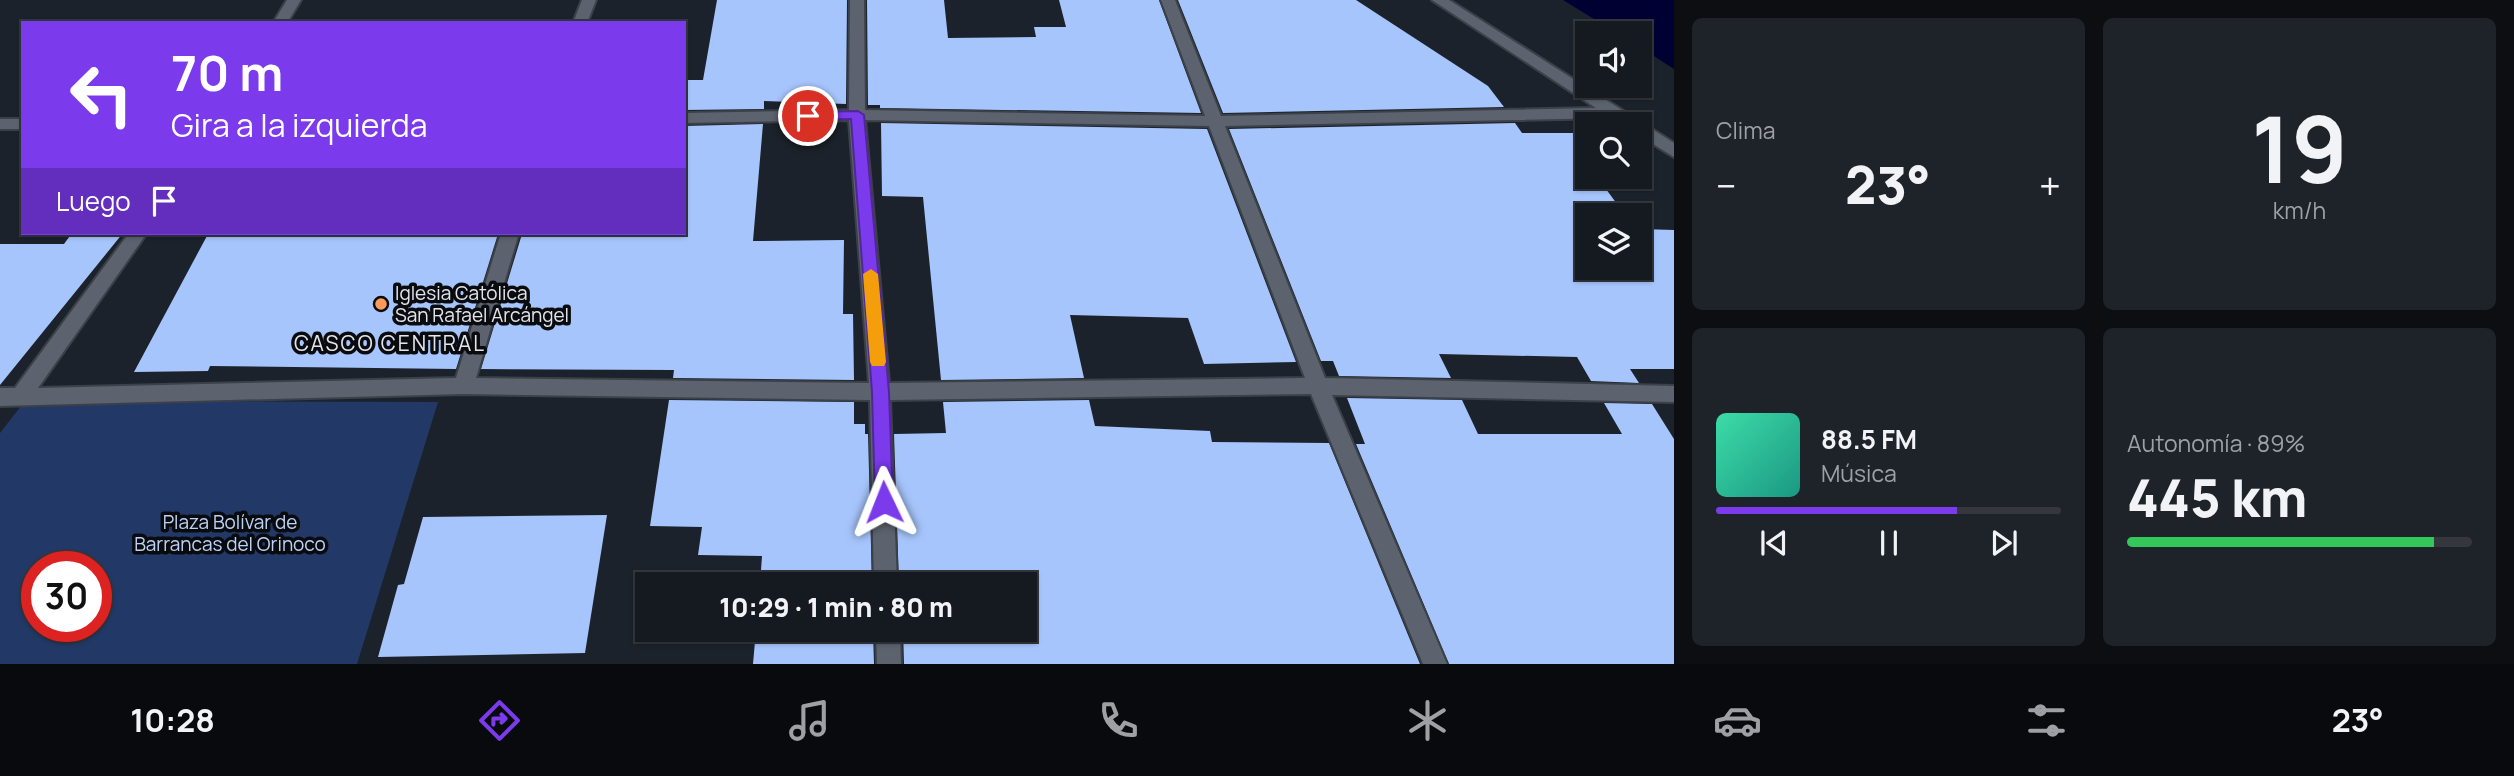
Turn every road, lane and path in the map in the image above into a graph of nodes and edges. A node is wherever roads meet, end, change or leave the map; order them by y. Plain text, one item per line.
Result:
1 (294, 0) edge
2 (589, 0) edge
3 (857, 0) edge
4 (1168, 0) edge
5 (1439, 0) edge
6 (281, 21) edge
7 (581, 21) edge
8 (1613, 112) edge
9 (1575, 114) edge
10 (858, 115) junction
11 (686, 118) edge
12 (1216, 121) junction
13 (0, 124) edge
14 (21, 124) edge
15 (1652, 137) edge
16 (1674, 151) edge
17 (136, 235) edge
18 (509, 235) edge
19 (1318, 386) junction
20 (463, 387) junction
21 (880, 392) junction
22 (1674, 394) edge
23 (10, 397) edge
24 (887, 572) edge
25 (888, 642) edge
26 (889, 664) edge
27 (1435, 664) edge

1 - 6 street
2 - 7 street
3 - 10 street
4 - 12 street
5 - 8 street
9 - 12 street
10 - 11 street
10 - 12 street
10 - 21 street
12 - 19 street
13 - 14 street
15 - 16 street
17 - 23 street
18 - 20 street
19 - 21 street
19 - 22 street
19 - 27 street
20 - 21 street
20 - 23 street
21 - 24 street
25 - 26 street

